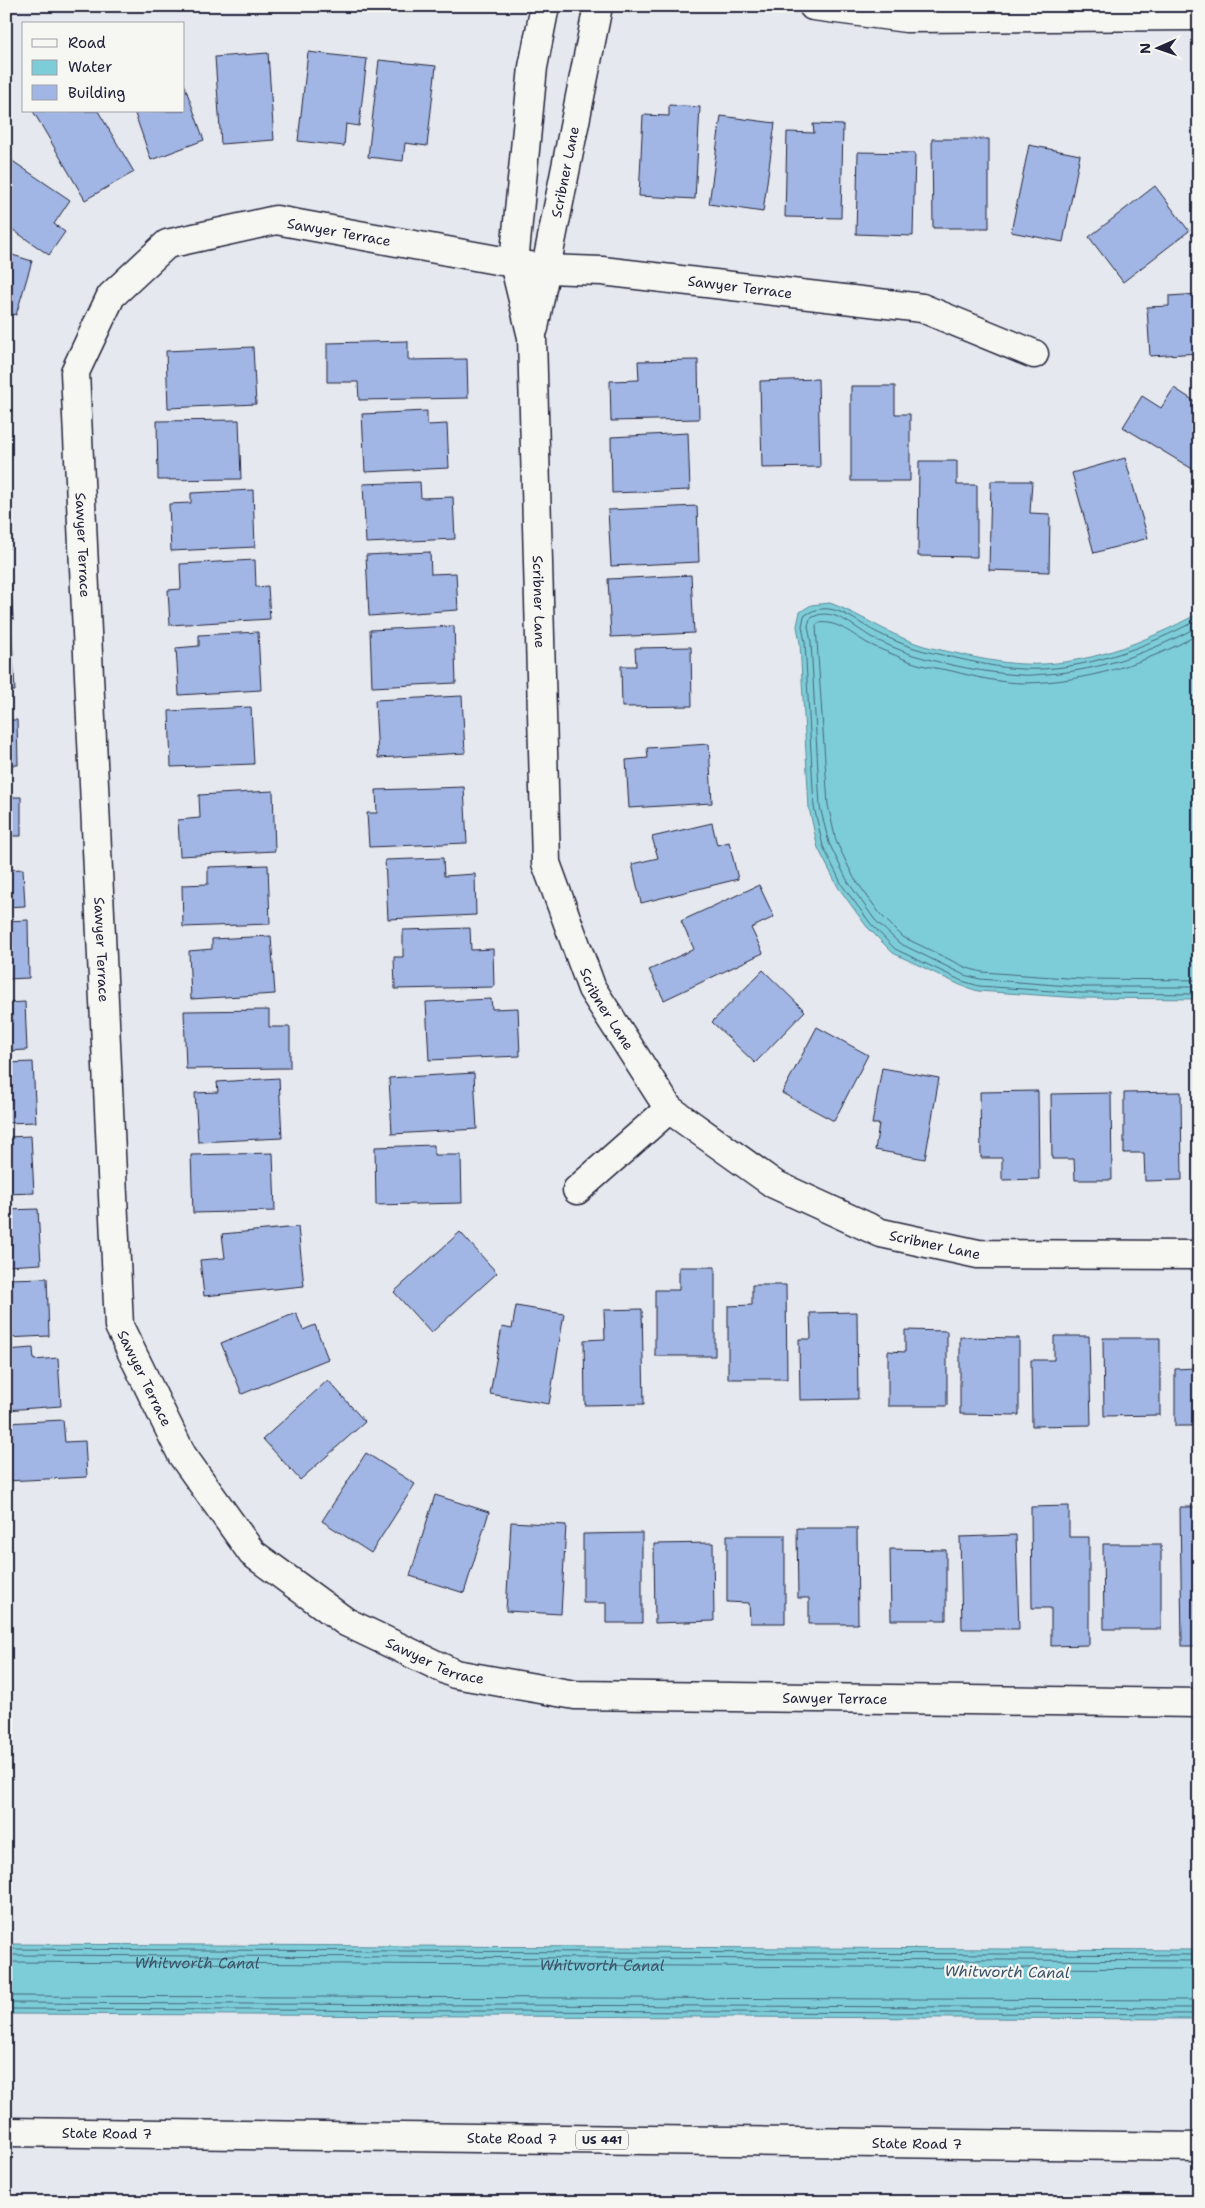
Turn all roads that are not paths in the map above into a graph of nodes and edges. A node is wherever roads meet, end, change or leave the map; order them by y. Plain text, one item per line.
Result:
1 (545, 6) edge
2 (598, 6) edge
3 (813, 6) edge
4 (1199, 16) edge
5 (514, 263) junction
6 (546, 269) junction
7 (532, 337) junction
8 (1034, 354) dead end
9 (669, 1109) junction
10 (577, 1190) dead end
11 (1199, 1255) edge
12 (1199, 1703) edge
13 (6, 2132) edge
14 (1199, 2147) edge

1 - 5 street, Scribner Lane
2 - 6 street, Scribner Lane
3 - 4 street
5 - 6 street, Sawyer Terrace
5 - 7 street, Scribner Lane
5 - 12 street, Sawyer Terrace
6 - 7 street, Scribner Lane
6 - 8 street, Sawyer Terrace
7 - 9 street, Scribner Lane
9 - 10 street
9 - 11 street, Scribner Lane
13 - 14 street, State Road 7 / US 441

